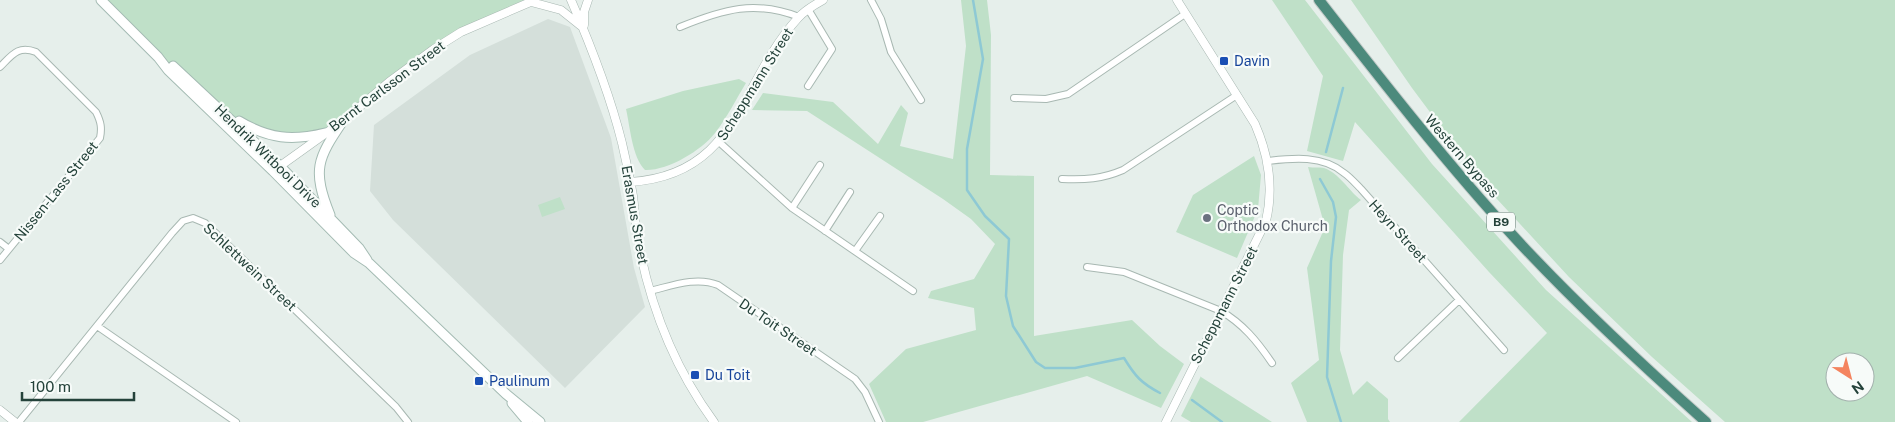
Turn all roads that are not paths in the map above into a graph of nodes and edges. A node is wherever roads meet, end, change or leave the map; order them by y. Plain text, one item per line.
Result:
1 (101, 0) edge
2 (571, 0) edge
3 (588, 0) edge
4 (823, 0) edge
5 (871, 0) edge
6 (1177, 0) edge
7 (1319, 0) edge
8 (533, 1) edge
9 (808, 9) junction
10 (1185, 14) junction
11 (799, 17) junction
12 (680, 27) dead end
13 (584, 29) junction
14 (158, 57) junction
15 (0, 67) edge
16 (808, 86) dead end
17 (1237, 95) junction
18 (1014, 98) dead end
19 (921, 100) dead end
20 (224, 112) junction
21 (343, 121) junction
22 (325, 133) junction
23 (719, 142) junction
24 (1268, 161) junction
25 (820, 165) dead end
26 (276, 168) junction
27 (1062, 179) dead end
28 (630, 182) junction
29 (850, 192) dead end
30 (792, 208) junction
31 (880, 216) dead end
32 (332, 220) junction
33 (825, 231) junction
34 (0, 242) edge
35 (9, 249) junction
36 (855, 251) junction
37 (0, 260) edge
38 (369, 263) junction
39 (1088, 267) dead end
40 (650, 291) junction
41 (913, 291) dead end
42 (1459, 300) junction
43 (1221, 311) junction
44 (96, 326) junction
45 (1504, 350) dead end
46 (1398, 358) dead end
47 (1272, 363) dead end
48 (506, 394) junction
49 (0, 410) edge
50 (17, 422) edge
51 (236, 422) edge
52 (408, 422) edge
53 (528, 422) edge
54 (540, 422) edge
55 (714, 422) edge
56 (879, 422) edge
57 (1166, 422) edge
58 (1706, 422) edge

1 - 14 main road, Hendrik Witbooi Drive
2 - 13 street, Erasmus Street
3 - 13 street
4 - 9 street, Scheppmann Street
5 - 19 street
6 - 10 street, Scheppmann Street
7 - 58 highway, Western Bypass / B9
8 - 13 street
8 - 21 street, Bernt Carlsson Street
9 - 11 street, Scheppmann Street
9 - 16 street
10 - 17 street, Scheppmann Street
10 - 18 street
11 - 12 street
11 - 23 street, Scheppmann Street
13 - 28 street, Erasmus Street
14 - 20 main road, Hendrik Witbooi Drive
14 - 26 main road, Hendrik Witbooi Drive
15 - 35 street, Nissen-Lass Street
17 - 24 street, Scheppmann Street
17 - 27 street
20 - 22 main road
20 - 26 main road, Hendrik Witbooi Drive
21 - 22 street, Bernt Carlsson Street
21 - 32 main road
22 - 26 street, Bernt Carlsson Street
23 - 28 street, Scheppmann Street
23 - 30 street
24 - 42 street, Heyn Street
24 - 43 street, Scheppmann Street
25 - 30 street
26 - 32 main road, Hendrik Witbooi Drive
26 - 38 main road, Hendrik Witbooi Drive
28 - 40 street, Erasmus Street
29 - 33 street
30 - 33 street
31 - 36 street
32 - 38 main road, Hendrik Witbooi Drive
33 - 36 street
34 - 35 street, Nissen-Lass Street
35 - 37 street, Nissen-Lass Street
36 - 41 street
38 - 48 main road, Hendrik Witbooi Drive
39 - 43 street
40 - 55 street, Erasmus Street
40 - 56 street, Du Toit Street
42 - 45 street, Heyn Street
42 - 46 street
43 - 47 street
43 - 57 street, Scheppmann Street
44 - 50 street, Schlettwein Street
44 - 51 street
44 - 52 street, Schlettwein Street
48 - 53 main road, Hendrik Witbooi Drive
48 - 54 main road, Hendrik Witbooi Drive
49 - 50 street

